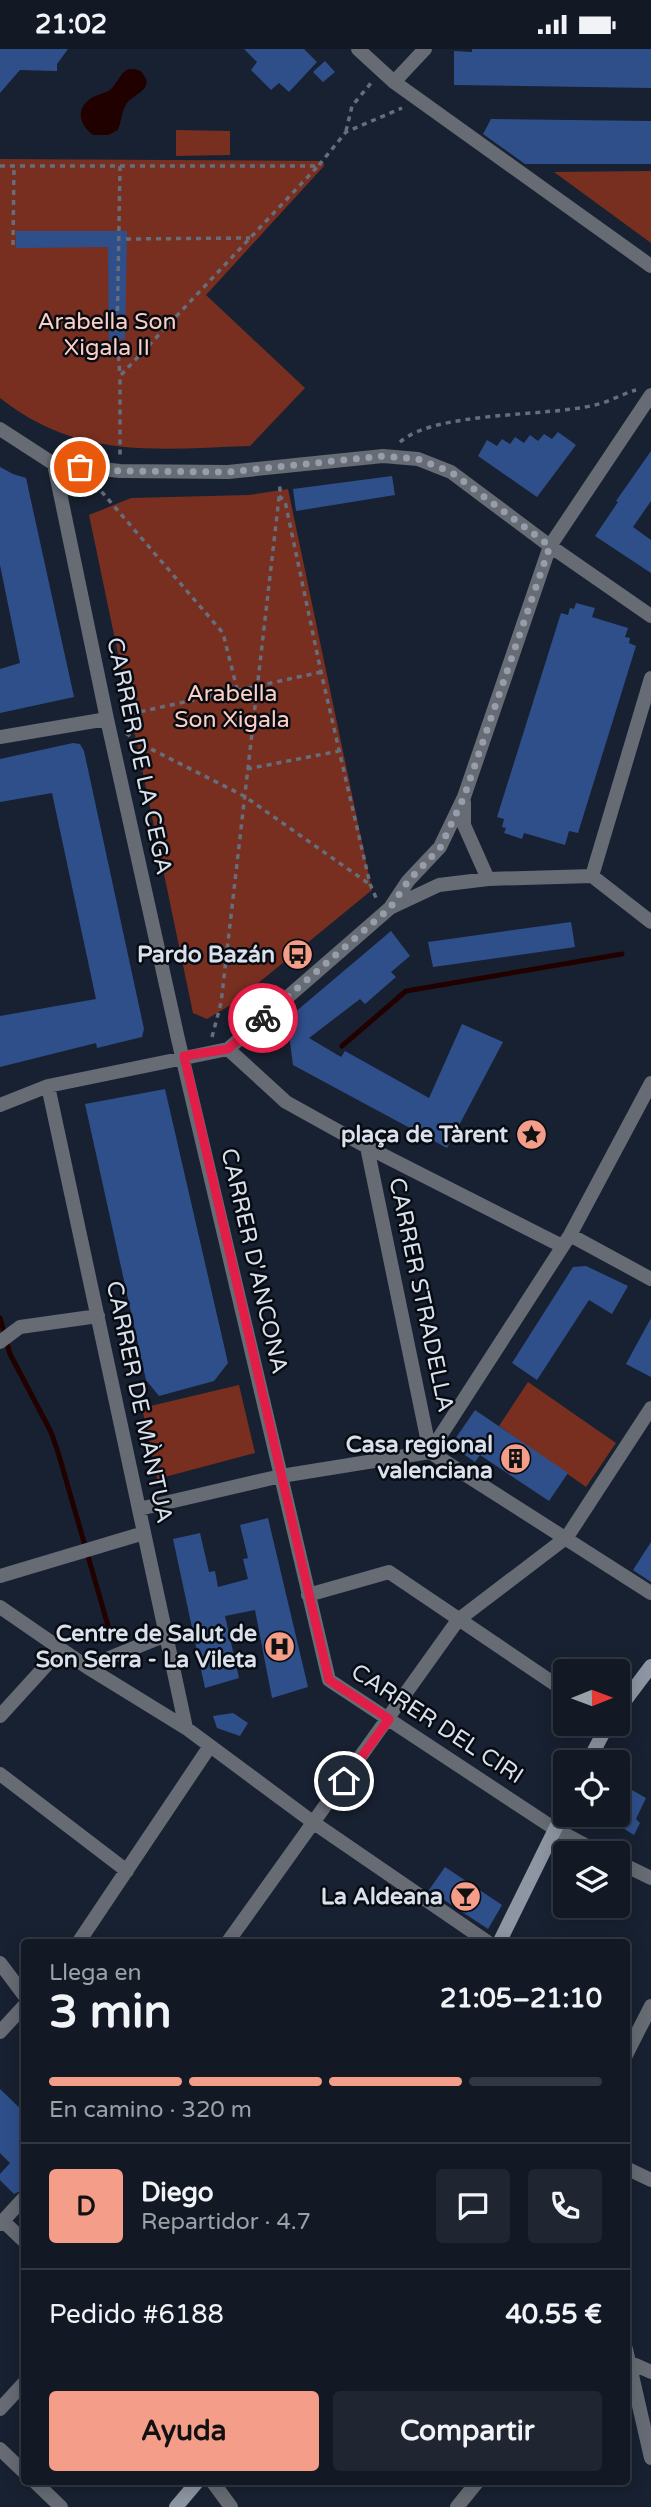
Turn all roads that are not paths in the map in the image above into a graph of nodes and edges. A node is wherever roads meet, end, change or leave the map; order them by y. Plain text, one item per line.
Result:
1 (358, 49) edge
2 (425, 49) edge
3 (388, 77) junction
4 (651, 266) edge
5 (645, 392) edge
6 (0, 429) edge
7 (54, 464) junction
8 (550, 546) junction
9 (651, 616) edge
10 (651, 678) edge
11 (107, 719) junction
12 (0, 737) edge
13 (464, 797) junction
14 (592, 876) junction
15 (488, 879) junction
16 (387, 910) junction
17 (651, 922) edge
18 (228, 1049) junction
19 (184, 1056) junction
20 (651, 1083) edge
21 (48, 1086) junction
22 (0, 1105) edge
23 (367, 1147) junction
24 (566, 1240) junction
25 (651, 1279) edge
26 (98, 1316) junction
27 (0, 1342) edge
28 (651, 1408) edge
29 (430, 1452) junction
30 (281, 1476) junction
31 (139, 1509) junction
32 (144, 1533) junction
33 (567, 1537) junction
34 (0, 1576) edge
35 (651, 1593) edge
36 (308, 1595) junction
37 (0, 1607) edge
38 (458, 1620) junction
39 (166, 1635) junction
40 (61, 1649) junction
41 (651, 1666) edge
42 (87, 1667) junction
43 (553, 1683) edge
44 (630, 1694) edge
45 (0, 1716) edge
46 (389, 1719) junction
47 (186, 1728) junction
48 (211, 1746) junction
49 (0, 1775) edge
50 (314, 1823) junction
51 (555, 1829) junction
52 (578, 1841) edge
53 (630, 1868) edge
54 (127, 1871) junction
55 (651, 1878) edge
56 (81, 1939) edge
57 (230, 1939) edge
58 (483, 1939) edge
59 (501, 1939) edge
60 (0, 1963) edge
61 (21, 1991) edge
62 (651, 2006) edge
63 (21, 2009) edge
64 (0, 2032) edge
65 (630, 2047) edge
66 (630, 2170) edge
67 (651, 2180) edge
68 (21, 2201) edge
69 (2, 2223) edge
70 (21, 2239) edge
71 (630, 2360) edge
72 (630, 2370) edge
73 (651, 2372) edge
74 (21, 2386) edge
75 (0, 2409) edge
76 (0, 2450) edge
77 (651, 2458) edge
78 (21, 2469) edge
79 (38, 2485) edge
80 (195, 2485) edge
81 (215, 2485) edge
82 (475, 2485) edge
83 (61, 2507) edge
84 (176, 2507) edge
85 (231, 2507) edge
86 (457, 2507) edge

1 - 3 street
2 - 3 street
3 - 4 street
5 - 8 street
6 - 7 street
7 - 8 street
7 - 11 street, CARRER DE LA CEGA
8 - 9 street
8 - 13 street
10 - 14 street
11 - 12 street
11 - 19 street, CARRER DE LA CEGA
13 - 15 street
13 - 16 street
14 - 15 street
14 - 17 street
15 - 16 street
16 - 18 street
18 - 19 street
18 - 23 street
19 - 21 street
19 - 30 street, CARRER D'ANCONA
20 - 24 street
21 - 22 street
21 - 26 street, CARRER DE MÀNTUA
23 - 24 street
23 - 29 street, CARRER STRADELLA
24 - 25 street
24 - 29 street
26 - 27 street
26 - 31 street, CARRER DE MÀNTUA
28 - 33 street
29 - 30 street
29 - 33 street
30 - 31 street
30 - 36 street, CARRER DEL CIRI
31 - 32 street, CARRER DE MÀNTUA
32 - 34 street
32 - 39 street, CARRER DE MÀNTUA
33 - 35 street
33 - 38 street
36 - 38 street
36 - 46 street, CARRER DEL CIRI
37 - 40 street
38 - 43 street
38 - 46 street
39 - 42 street
39 - 47 street, CARRER DE MÀNTUA
40 - 42 street
40 - 45 street
41 - 44 street
42 - 47 street
46 - 50 street
46 - 51 street, CARRER DEL CIRI
47 - 48 street
48 - 50 street
48 - 54 street
49 - 54 street
50 - 57 street
50 - 58 street
51 - 52 street, CARRER DEL CIRI
51 - 59 street
53 - 55 street
54 - 56 street
60 - 61 street
62 - 65 street
63 - 64 street
66 - 67 street
68 - 69 street
69 - 70 street
71 - 73 street
72 - 77 street
74 - 75 street
76 - 78 street
79 - 83 street
80 - 84 street
81 - 85 street
82 - 86 street

